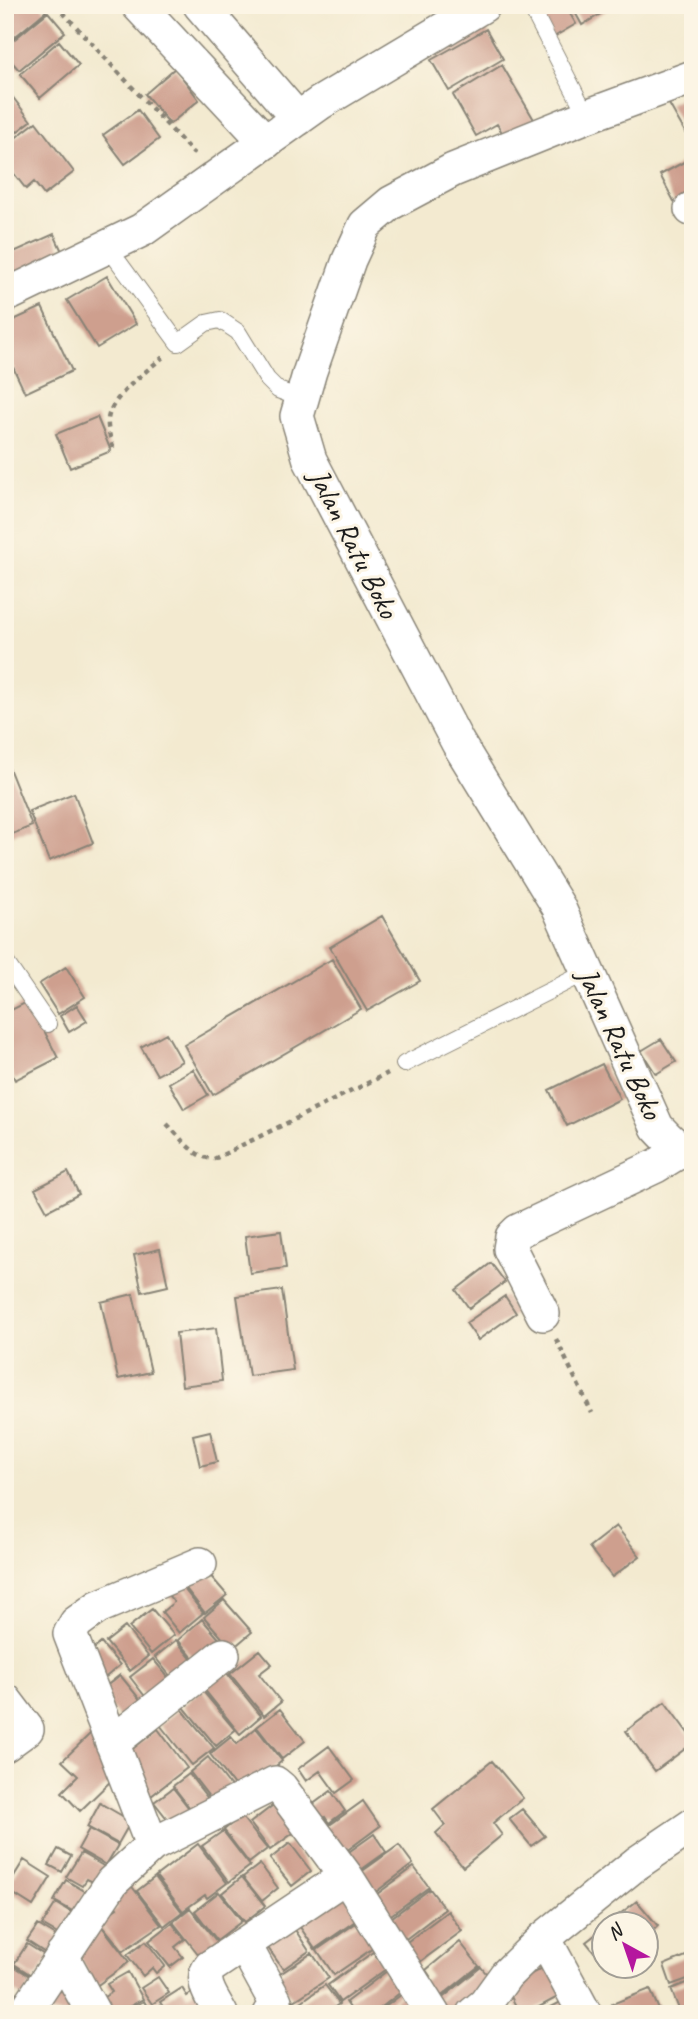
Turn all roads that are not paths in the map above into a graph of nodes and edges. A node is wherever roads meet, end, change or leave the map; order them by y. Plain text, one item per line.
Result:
1 (138, 5) edge
2 (200, 5) edge
3 (484, 5) edge
4 (530, 5) edge
5 (693, 77) edge
6 (587, 116) junction
7 (298, 119) junction
8 (266, 142) junction
9 (107, 246) junction
10 (5, 296) edge
11 (302, 399) junction
12 (5, 961) edge
13 (587, 972) junction
14 (48, 1024) dead end
15 (404, 1064) road end
16 (688, 1152) edge
17 (543, 1314) road end
18 (200, 1564) dead end
19 (223, 1655) dead end
20 (5, 1700) edge
21 (112, 1743) junction
22 (5, 1745) edge
23 (693, 1825) edge
24 (152, 1845) junction
25 (346, 1876) junction
26 (544, 1938) junction
27 (244, 1944) junction
28 (62, 1956) junction
29 (24, 2014) edge
30 (94, 2014) edge
31 (220, 2014) edge
32 (270, 2014) edge
33 (433, 2014) edge
34 (473, 2014) edge
35 (585, 2014) edge

1 - 8 street
2 - 7 street
3 - 7 street
4 - 6 lane
5 - 6 street, Jalan Ratu Boko
6 - 11 street, Jalan Ratu Boko
7 - 8 street
8 - 9 street
9 - 10 street
9 - 11 lane
11 - 13 street, Jalan Ratu Boko
12 - 14 lane
13 - 15 lane
13 - 16 street, Jalan Ratu Boko
16 - 17 street
18 - 21 street
19 - 21 street
20 - 22 street
21 - 24 street
23 - 26 street
24 - 25 street
24 - 28 street
25 - 27 street
25 - 33 street
26 - 34 street
26 - 35 street
27 - 31 street
27 - 32 street
28 - 29 street
28 - 30 street

